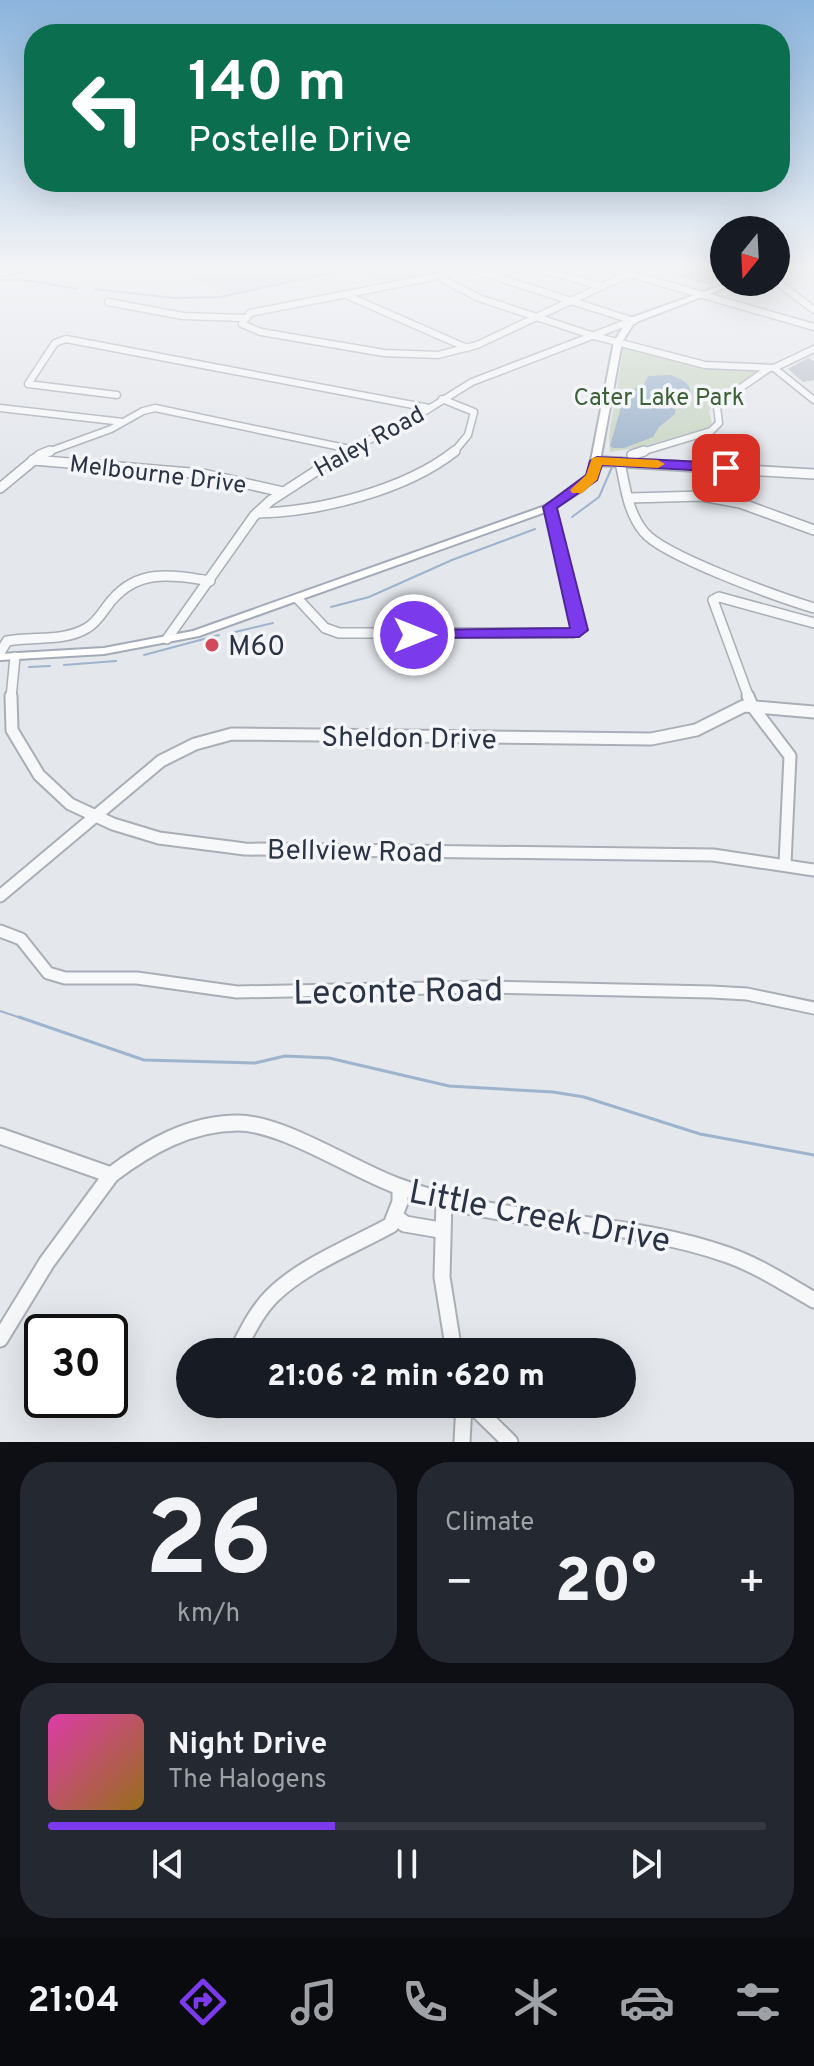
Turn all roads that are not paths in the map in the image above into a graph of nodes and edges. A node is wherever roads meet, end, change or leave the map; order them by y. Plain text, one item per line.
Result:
1 (273, 334) edge
2 (436, 334) edge
3 (498, 334) edge
4 (624, 334) edge
5 (592, 335) joint
6 (618, 342) junction
7 (468, 348) junction
8 (814, 349) edge
9 (771, 369) junction
10 (117, 395) dead end
11 (442, 399) junction
12 (814, 400) edge
13 (0, 408) edge
14 (429, 408) junction
15 (123, 422) junction
16 (350, 449) junction
17 (632, 455) dead end
18 (33, 460) junction
19 (597, 461) junction
20 (620, 462) junction
21 (814, 474) edge
22 (0, 488) edge
23 (283, 492) junction
24 (630, 498) junction
25 (550, 507) junction
26 (257, 513) junction
27 (814, 530) edge
28 (210, 581) junction
29 (298, 599) junction
30 (814, 608) edge
31 (814, 623) edge
32 (167, 639) junction
33 (0, 655) edge
34 (15, 657) junction
35 (6, 693) edge
36 (752, 706) junction
37 (814, 712) edge
38 (95, 815) junction
39 (785, 864) junction
40 (814, 870) edge
41 (0, 896) edge
42 (0, 931) edge
43 (814, 1008) edge
44 (0, 1136) edge
45 (111, 1175) junction
46 (400, 1189) junction
47 (444, 1201) junction
48 (396, 1217) junction
49 (440, 1230) junction
50 (814, 1300) edge
51 (244, 1338) edge
52 (451, 1338) edge
53 (0, 1339) edge
54 (463, 1418) edge
55 (485, 1418) edge
56 (462, 1442) edge
57 (510, 1442) edge

1 - 7 street
2 - 7 street
3 - 7 street
4 - 6 main road
5 - 6 street
5 - 11 street, Haley Road
6 - 9 street
6 - 19 main road
8 - 9 street
9 - 12 street
9 - 17 street
10 - 14 street
11 - 14 street, Haley Road
11 - 26 street
13 - 15 street
14 - 16 street, Haley Road
15 - 16 street
15 - 18 street
16 - 23 street, Haley Road
18 - 22 street
18 - 23 street, Melbourne Drive
19 - 20 street
19 - 25 main road
20 - 21 street
20 - 24 street
23 - 26 street, Haley Road
24 - 27 street
24 - 30 street
25 - 29 main road
25 - 29 street
26 - 28 street, Haley Road
28 - 32 street, Haley Road
28 - 33 street
29 - 32 main road
31 - 36 street
32 - 34 main road
33 - 34 main road
34 - 35 street, Bellview Road
35 - 38 street, Bellview Road
36 - 37 street
36 - 38 street, Sheldon Drive
36 - 39 street
38 - 39 street, Bellview Road
38 - 41 street, Sheldon Drive
39 - 40 street, Bellview Road
42 - 43 street, Leconte Road
44 - 45 street
45 - 46 street, Little Creek Drive
45 - 53 street, Little Creek Drive
46 - 47 street, Little Creek Drive
46 - 48 street
47 - 49 street
47 - 50 street, Little Creek Drive
48 - 49 street
48 - 51 street
49 - 52 street
54 - 56 street
55 - 57 street

